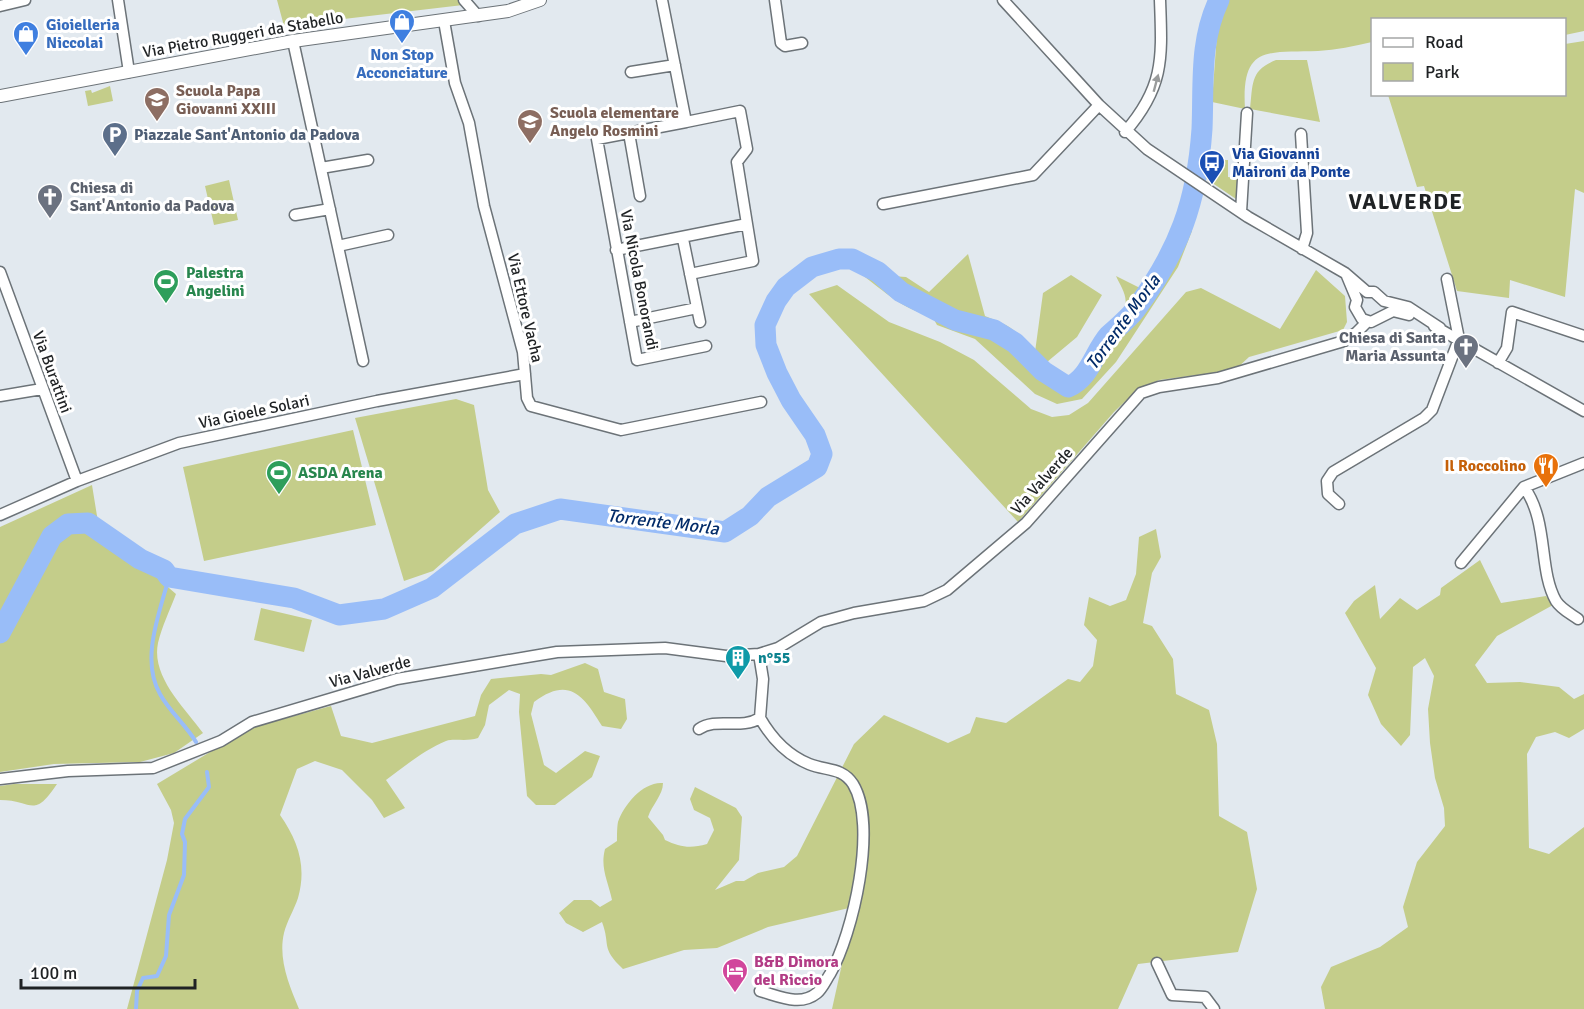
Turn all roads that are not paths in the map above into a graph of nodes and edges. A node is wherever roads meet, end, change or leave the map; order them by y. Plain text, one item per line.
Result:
1 (25, 0) edge
2 (118, 0) edge
3 (464, 0) edge
4 (540, 0) edge
5 (662, 0) edge
6 (775, 0) edge
7 (1003, 0) edge
8 (1160, 0) edge
9 (0, 6) edge
10 (478, 16) junction
11 (444, 21) junction
12 (293, 41) junction
13 (802, 44) dead end
14 (675, 65) junction
15 (129, 72) junction
16 (631, 72) dead end
17 (0, 96) edge
18 (1099, 105) junction
19 (1247, 113) dead end
20 (686, 122) junction
21 (1125, 132) junction
22 (629, 133) junction
23 (1301, 134) dead end
24 (368, 160) dead end
25 (321, 168) junction
26 (640, 196) dead end
27 (883, 204) dead end
28 (330, 209) junction
29 (1241, 212) junction
30 (295, 215) dead end
31 (747, 224) junction
32 (388, 235) dead end
33 (683, 238) junction
34 (338, 246) junction
35 (1302, 249) junction
36 (616, 250) junction
37 (0, 272) edge
38 (1345, 273) junction
39 (690, 274) junction
40 (1447, 279) dead end
41 (1367, 292) junction
42 (1358, 300) junction
43 (1384, 301) junction
44 (697, 308) junction
45 (1383, 314) junction
46 (1362, 318) junction
47 (630, 322) junction
48 (700, 322) dead end
49 (1440, 328) junction
50 (1584, 336) edge
51 (1459, 339) junction
52 (706, 346) dead end
53 (363, 361) dead end
54 (1498, 363) junction
55 (525, 374) junction
56 (42, 389) junction
57 (0, 396) edge
58 (761, 402) dead end
59 (1584, 411) edge
60 (1584, 463) edge
61 (77, 481) junction
62 (1524, 487) junction
63 (1338, 504) dead end
64 (0, 515) edge
65 (1461, 563) dead end
66 (1578, 619) dead end
67 (759, 654) junction
68 (760, 718) junction
69 (699, 729) dead end
70 (0, 779) edge
71 (1157, 963) dead end
72 (760, 991) dead end
73 (1214, 1009) edge

1 - 9 street
2 - 15 street, Via Pietro Ruggeri da Stabello
3 - 10 street
4 - 10 street, Via Pietro Ruggeri da Stabello
5 - 14 street
6 - 13 street
7 - 18 street
21 -> 8 street
10 - 11 street, Via Pietro Ruggeri da Stabello
11 - 12 street, Via Pietro Ruggeri da Stabello
11 - 55 street, Via Ettore Vacha
12 - 15 street, Via Pietro Ruggeri da Stabello
12 - 25 street
14 - 16 street
14 - 20 street
15 - 17 street, Via Pietro Ruggeri da Stabello
18 - 21 street
18 - 27 street
19 - 29 street
20 - 22 street
20 - 31 street
21 - 29 street
22 - 26 street
22 - 36 street, Via Nicola Bonorandi
23 - 35 street
24 - 25 street
25 - 28 street
28 - 30 street
28 - 34 street
29 - 35 street
31 - 33 street
31 - 39 street
32 - 34 street
33 - 36 street
33 - 39 street
34 - 53 street
35 - 38 street
36 - 47 street, Via Nicola Bonorandi
37 - 56 street, Via Burattini
38 - 41 street
38 - 42 street
39 - 44 street
40 - 51 street
41 - 42 street
41 - 43 street
42 - 46 street
43 - 45 street
43 - 49 street
44 - 47 street
44 - 48 street
45 - 46 street
45 - 49 street
46 - 67 street, Via Valverde
47 - 52 street, Via Nicola Bonorandi
49 - 51 street
50 - 54 street
51 - 54 street
51 - 63 street
54 - 59 street
55 - 58 street, Via Ettore Vacha
55 - 61 street, Via Gioele Solari
56 - 57 street
56 - 61 street, Via Burattini
60 - 62 street
61 - 64 street, Via Gioele Solari
62 - 65 street
62 - 66 street
67 - 68 street
67 - 70 street, Via Valverde
68 - 69 street
68 - 72 street
71 - 73 street

